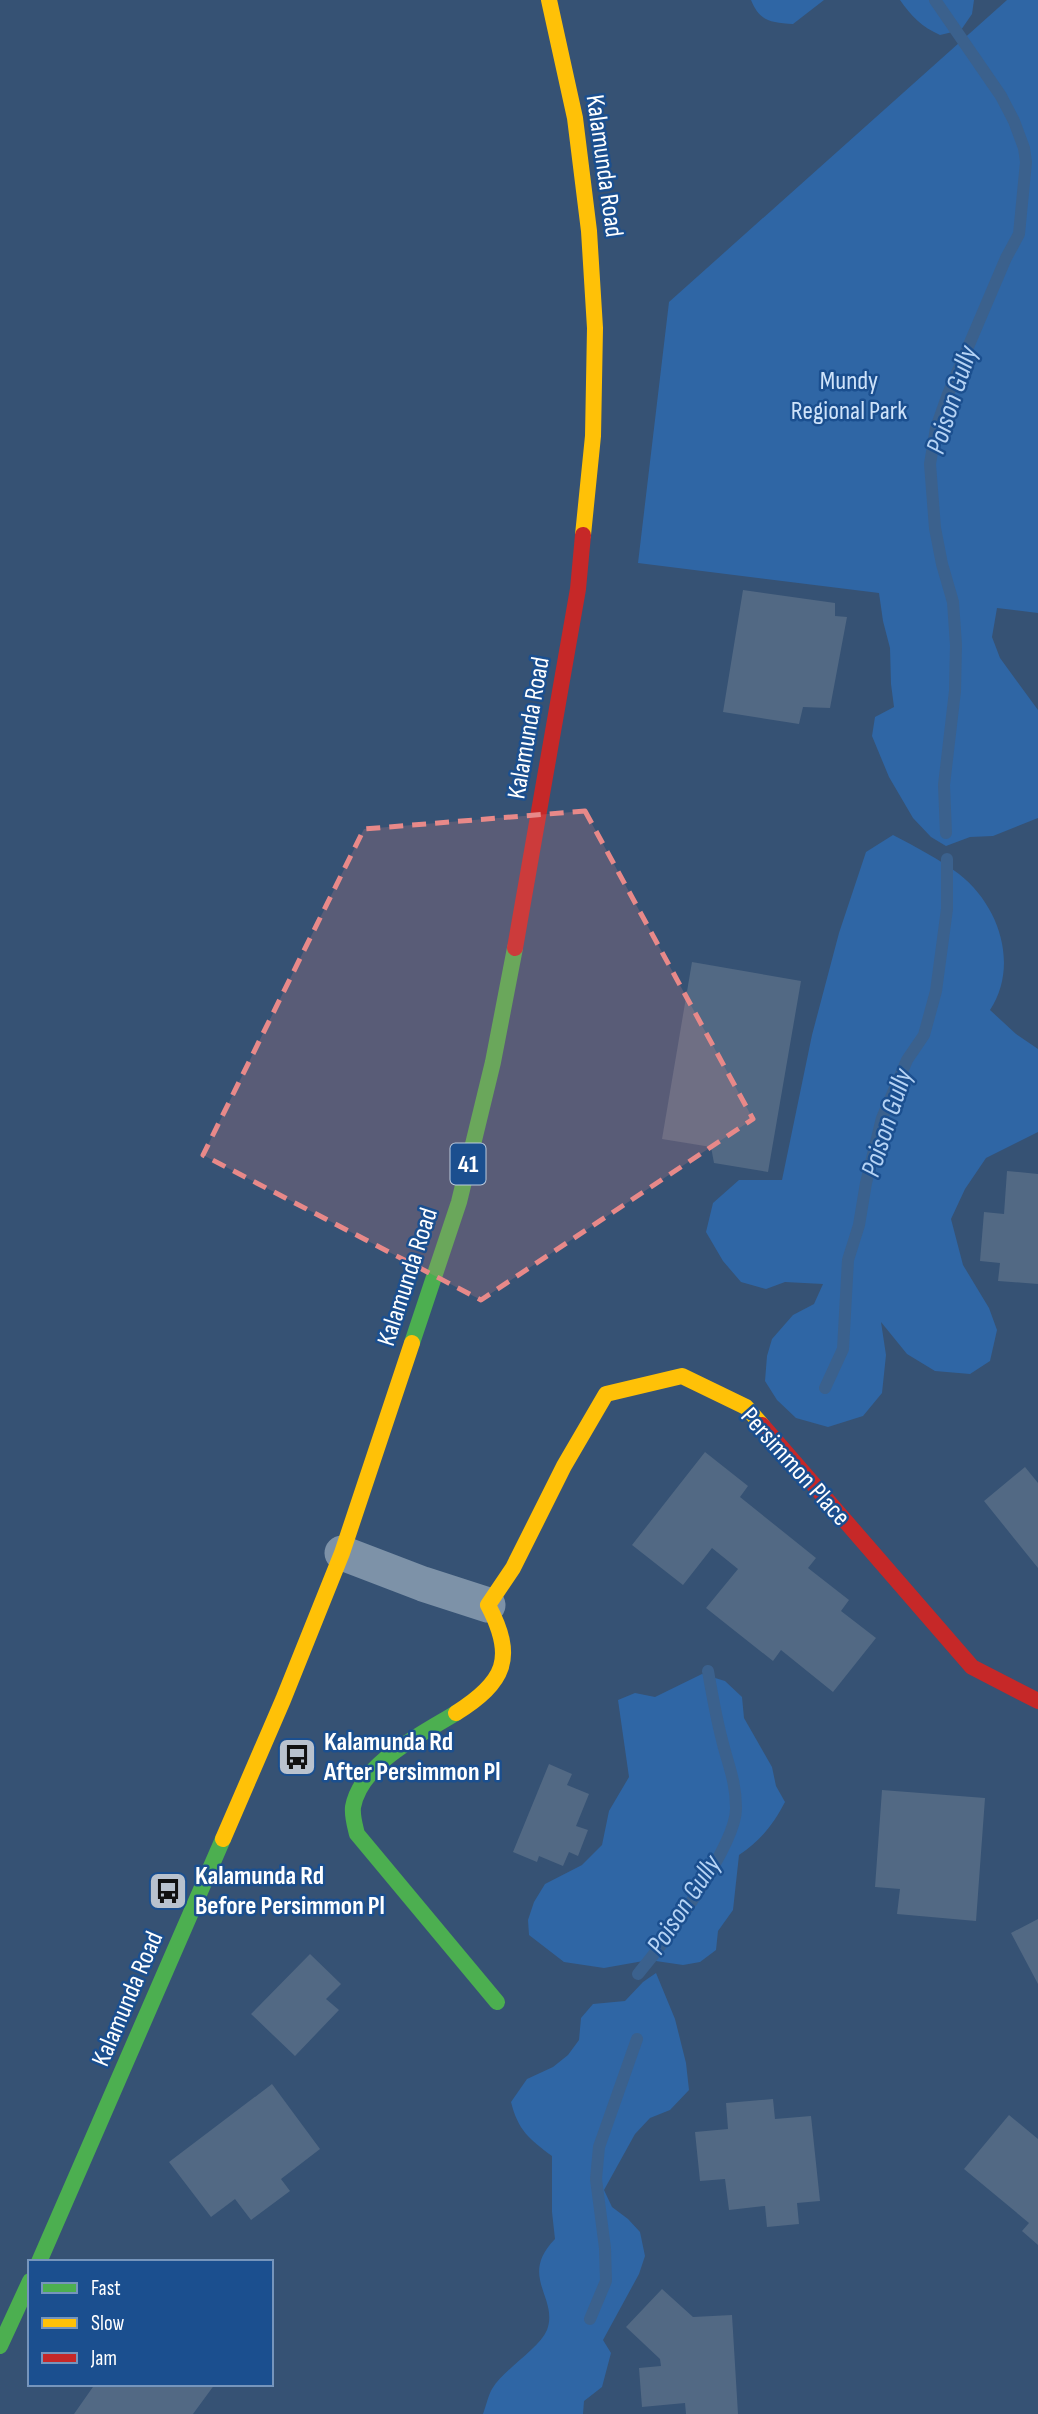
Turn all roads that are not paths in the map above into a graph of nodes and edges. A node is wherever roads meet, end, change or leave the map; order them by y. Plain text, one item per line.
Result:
1 (549, 0) edge
2 (342, 1553) junction
3 (488, 1605) junction
4 (1038, 1701) edge
5 (497, 2001) dead end
6 (39, 2260) edge
7 (28, 2285) edge
8 (0, 2346) edge

1 - 2 main road, Kalamunda Road / 41
2 - 3 street
2 - 6 main road, Kalamunda Road / 41
3 - 4 main road, Persimmon Place
3 - 5 main road
7 - 8 main road

